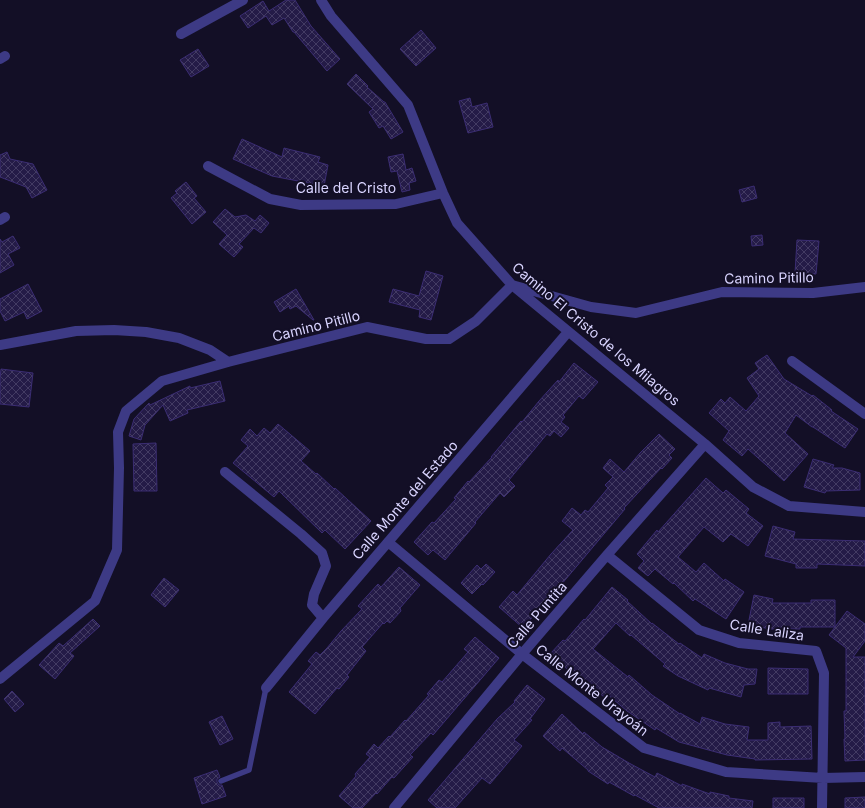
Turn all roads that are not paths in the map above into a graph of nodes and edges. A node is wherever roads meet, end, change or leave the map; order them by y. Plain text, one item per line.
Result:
1 (243, 0) edge
2 (321, 0) edge
3 (181, 34) dead end
4 (208, 166) dead end
5 (443, 193) junction
6 (512, 285) junction
7 (865, 287) edge
8 (568, 332) junction
9 (0, 345) edge
10 (792, 361) dead end
11 (228, 362) junction
12 (865, 414) edge
13 (705, 444) junction
14 (225, 472) dead end
15 (865, 512) edge
16 (388, 542) junction
17 (607, 555) junction
18 (323, 618) junction
19 (522, 654) junction
20 (0, 679) edge
21 (266, 688) joint
22 (823, 778) junction
23 (865, 778) edge
24 (221, 781) dead end
25 (394, 808) edge
26 (822, 808) edge

1 - 3 street
2 - 5 street, Camino El Cristo de los Milagros
4 - 5 street, Calle del Cristo
5 - 6 street, Camino El Cristo de los Milagros
6 - 7 street, Camino Pitillo
6 - 8 street, Camino El Cristo de los Milagros
6 - 11 street, Camino Pitillo
8 - 13 street, Camino El Cristo de los Milagros
8 - 16 street, Calle Monte del Estado
9 - 11 street
10 - 12 street
11 - 20 street, Camino Pitillo
13 - 15 street, Camino El Cristo de los Milagros
13 - 17 street, Calle Puntita
14 - 18 street
16 - 18 street, Calle Monte del Estado
16 - 19 street, Calle Monte Urayoán
17 - 19 street, Calle Puntita
17 - 22 street, Calle Laliza
18 - 21 street, Calle Monte del Estado
19 - 22 street, Calle Monte Urayoán
19 - 25 street, Calle Puntita
21 - 24 lane
22 - 23 street, Calle Monte Urayoán
22 - 26 street, Calle Laliza

